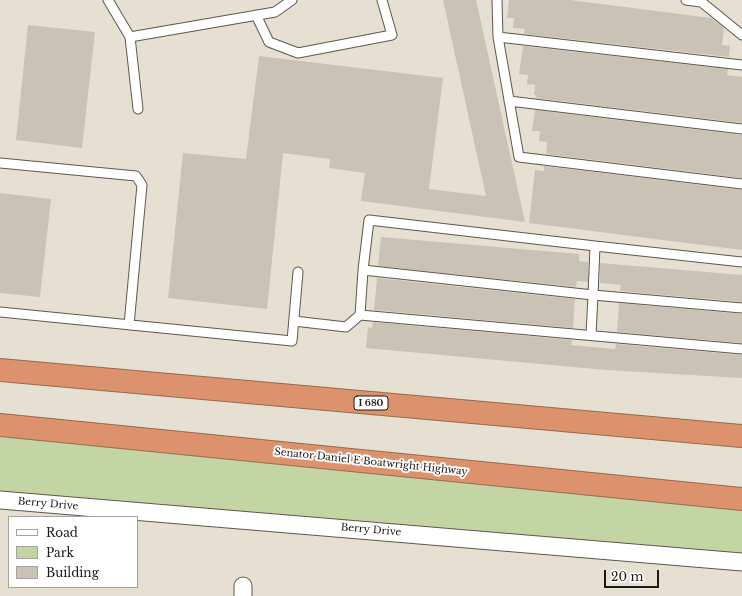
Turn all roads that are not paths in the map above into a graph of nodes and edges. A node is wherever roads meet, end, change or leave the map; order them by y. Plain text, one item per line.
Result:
1 (108, 0) edge
2 (292, 0) edge
3 (382, 0) edge
4 (497, 0) edge
5 (686, 0) edge
6 (700, 1) edge
7 (256, 15) junction
8 (742, 35) edge
9 (130, 37) junction
10 (498, 37) junction
11 (742, 64) edge
12 (509, 101) junction
13 (138, 109) dead end
14 (742, 129) edge
15 (0, 164) edge
16 (742, 184) edge
17 (595, 246) junction
18 (742, 262) edge
19 (363, 270) junction
20 (298, 272) dead end
21 (593, 295) junction
22 (742, 308) edge
23 (0, 312) edge
24 (360, 315) junction
25 (294, 321) junction
26 (129, 325) junction
27 (591, 336) junction
28 (742, 349) edge
29 (0, 370) edge
30 (0, 425) edge
31 (742, 436) edge
32 (742, 499) edge
33 (0, 500) edge
34 (742, 562) edge

1 - 9 lane
2 - 7 lane
3 - 7 lane
4 - 10 lane
5 - 6 lane
6 - 8 lane
7 - 9 lane
9 - 13 lane
10 - 11 lane
10 - 12 lane
12 - 14 lane
12 - 16 lane
15 - 26 lane
17 - 18 lane
17 - 19 lane
17 - 21 lane
19 - 21 lane
19 - 24 lane
20 - 25 lane
21 - 22 lane
21 - 27 lane
23 - 26 lane
24 - 25 lane
24 - 27 lane
25 - 26 lane
27 - 28 lane
29 - 31 highway, I 680
30 - 32 highway, Senator Daniel E Boatwright Highway
33 - 34 street, Berry Drive

